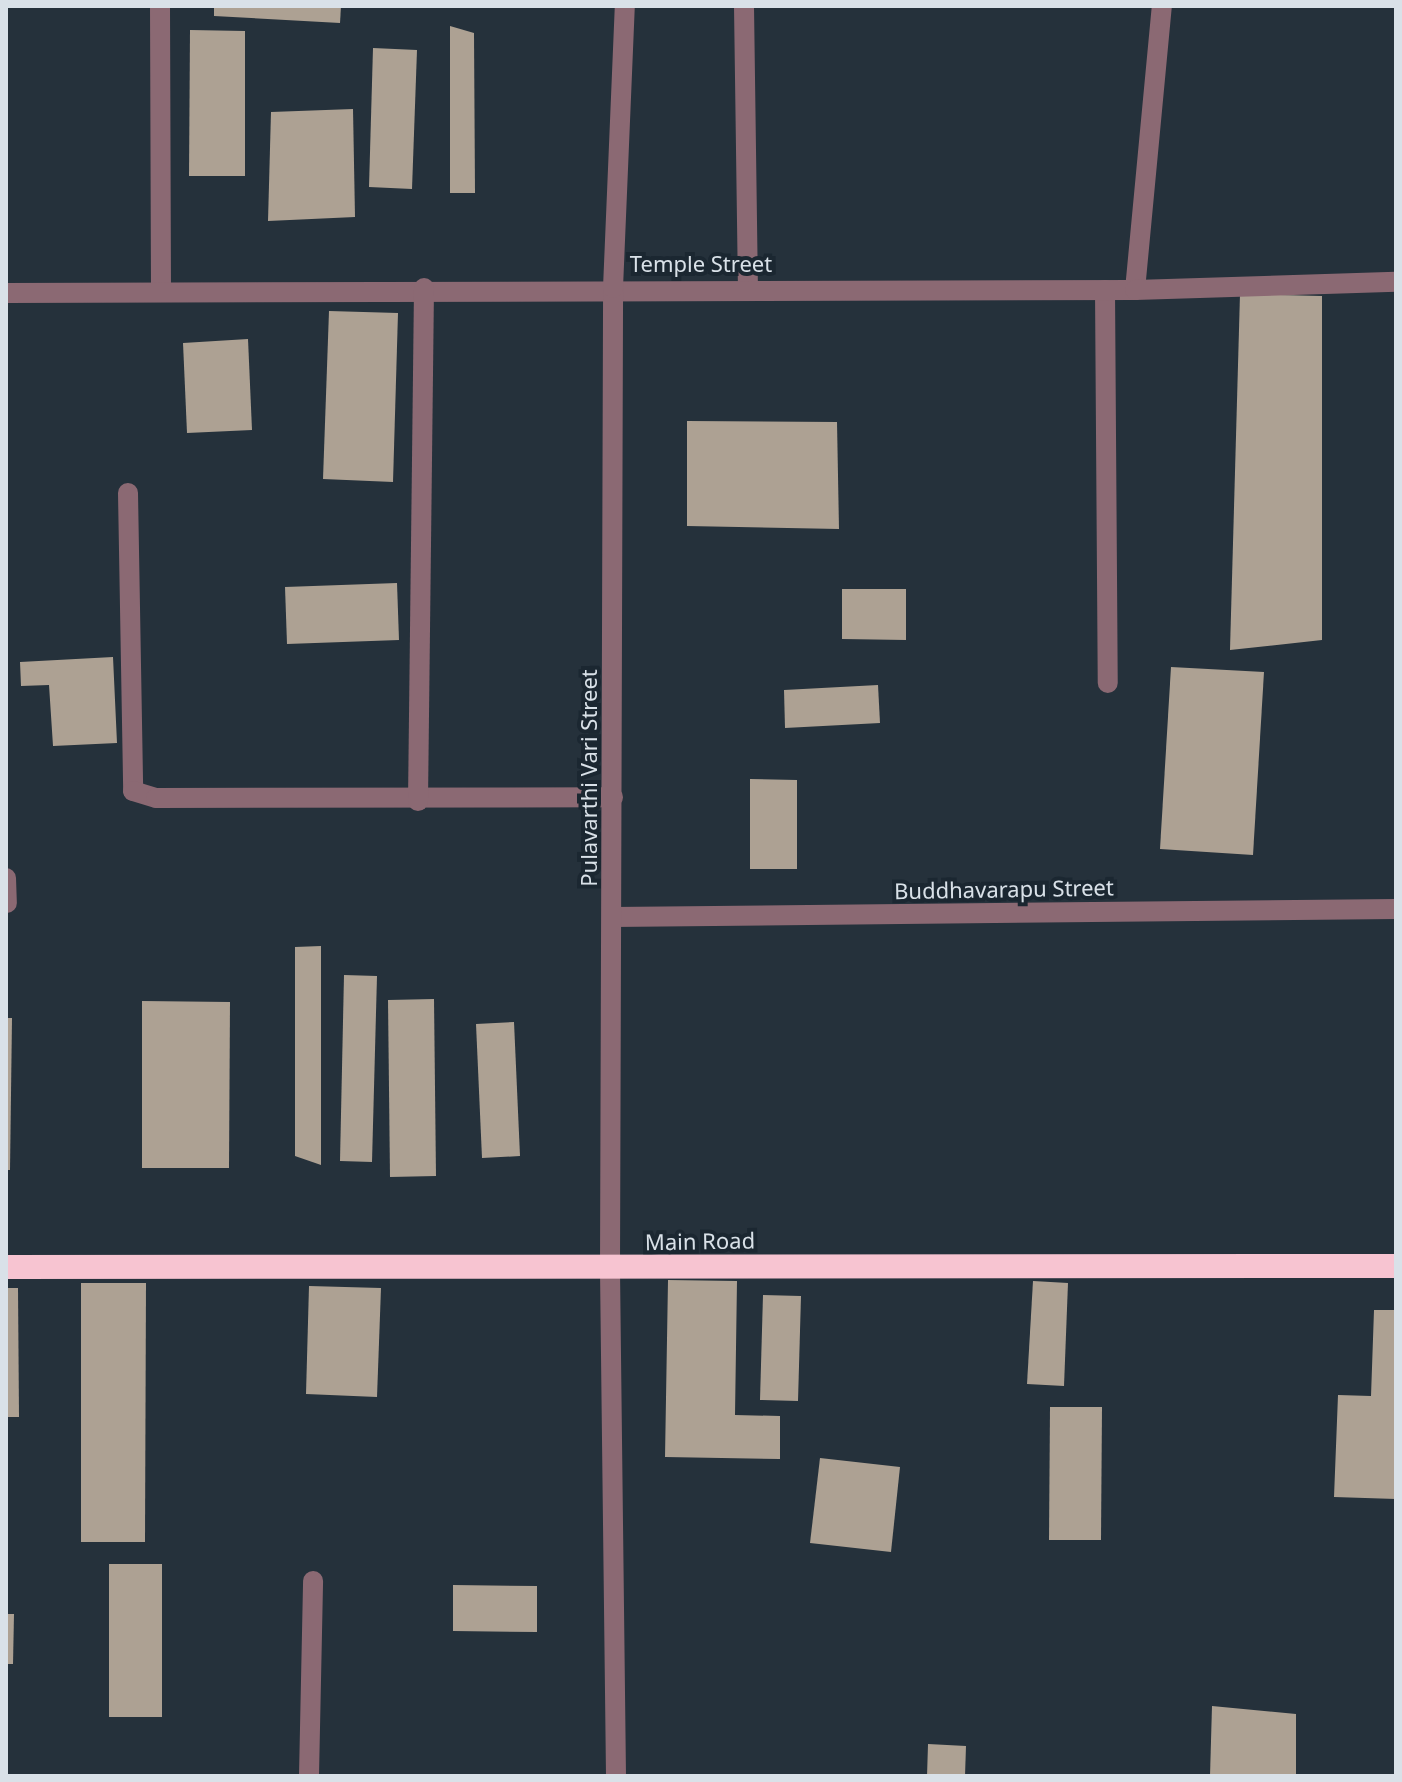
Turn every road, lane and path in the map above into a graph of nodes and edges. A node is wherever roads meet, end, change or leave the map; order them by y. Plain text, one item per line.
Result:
1 (160, 6) edge
2 (625, 6) edge
3 (744, 6) edge
4 (1162, 6) edge
5 (1396, 282) edge
6 (424, 288) junction
7 (613, 288) junction
8 (748, 288) junction
9 (161, 290) junction
10 (1105, 290) junction
11 (1135, 290) junction
12 (6, 293) edge
13 (128, 493) dead end
14 (1108, 683) dead end
15 (613, 797) junction
16 (418, 801) junction
17 (6, 878) edge
18 (7, 903) edge
19 (1396, 909) edge
20 (613, 917) junction
21 (1396, 1266) edge
22 (6, 1267) edge
23 (610, 1268) junction
24 (313, 1581) dead end
25 (309, 1776) edge
26 (616, 1776) edge

1 - 9 street
2 - 7 street, Pulavarthi Vari Street
3 - 8 street
4 - 11 street
5 - 11 street, Temple Street
6 - 7 street, Temple Street
6 - 9 street, Temple Street
6 - 16 street
7 - 8 street, Temple Street
7 - 15 street, Pulavarthi Vari Street
8 - 10 street, Temple Street
9 - 12 street, Temple Street
10 - 11 street, Temple Street
10 - 14 street
13 - 16 street
15 - 16 street
15 - 20 street, Pulavarthi Vari Street
17 - 18 street
19 - 20 street, Buddhavarapu Street
20 - 23 street, Pulavarthi Vari Street
21 - 23 highway, Main Road
22 - 23 highway, Main Road
23 - 26 street, Pulavarthi Vari Street
24 - 25 street

